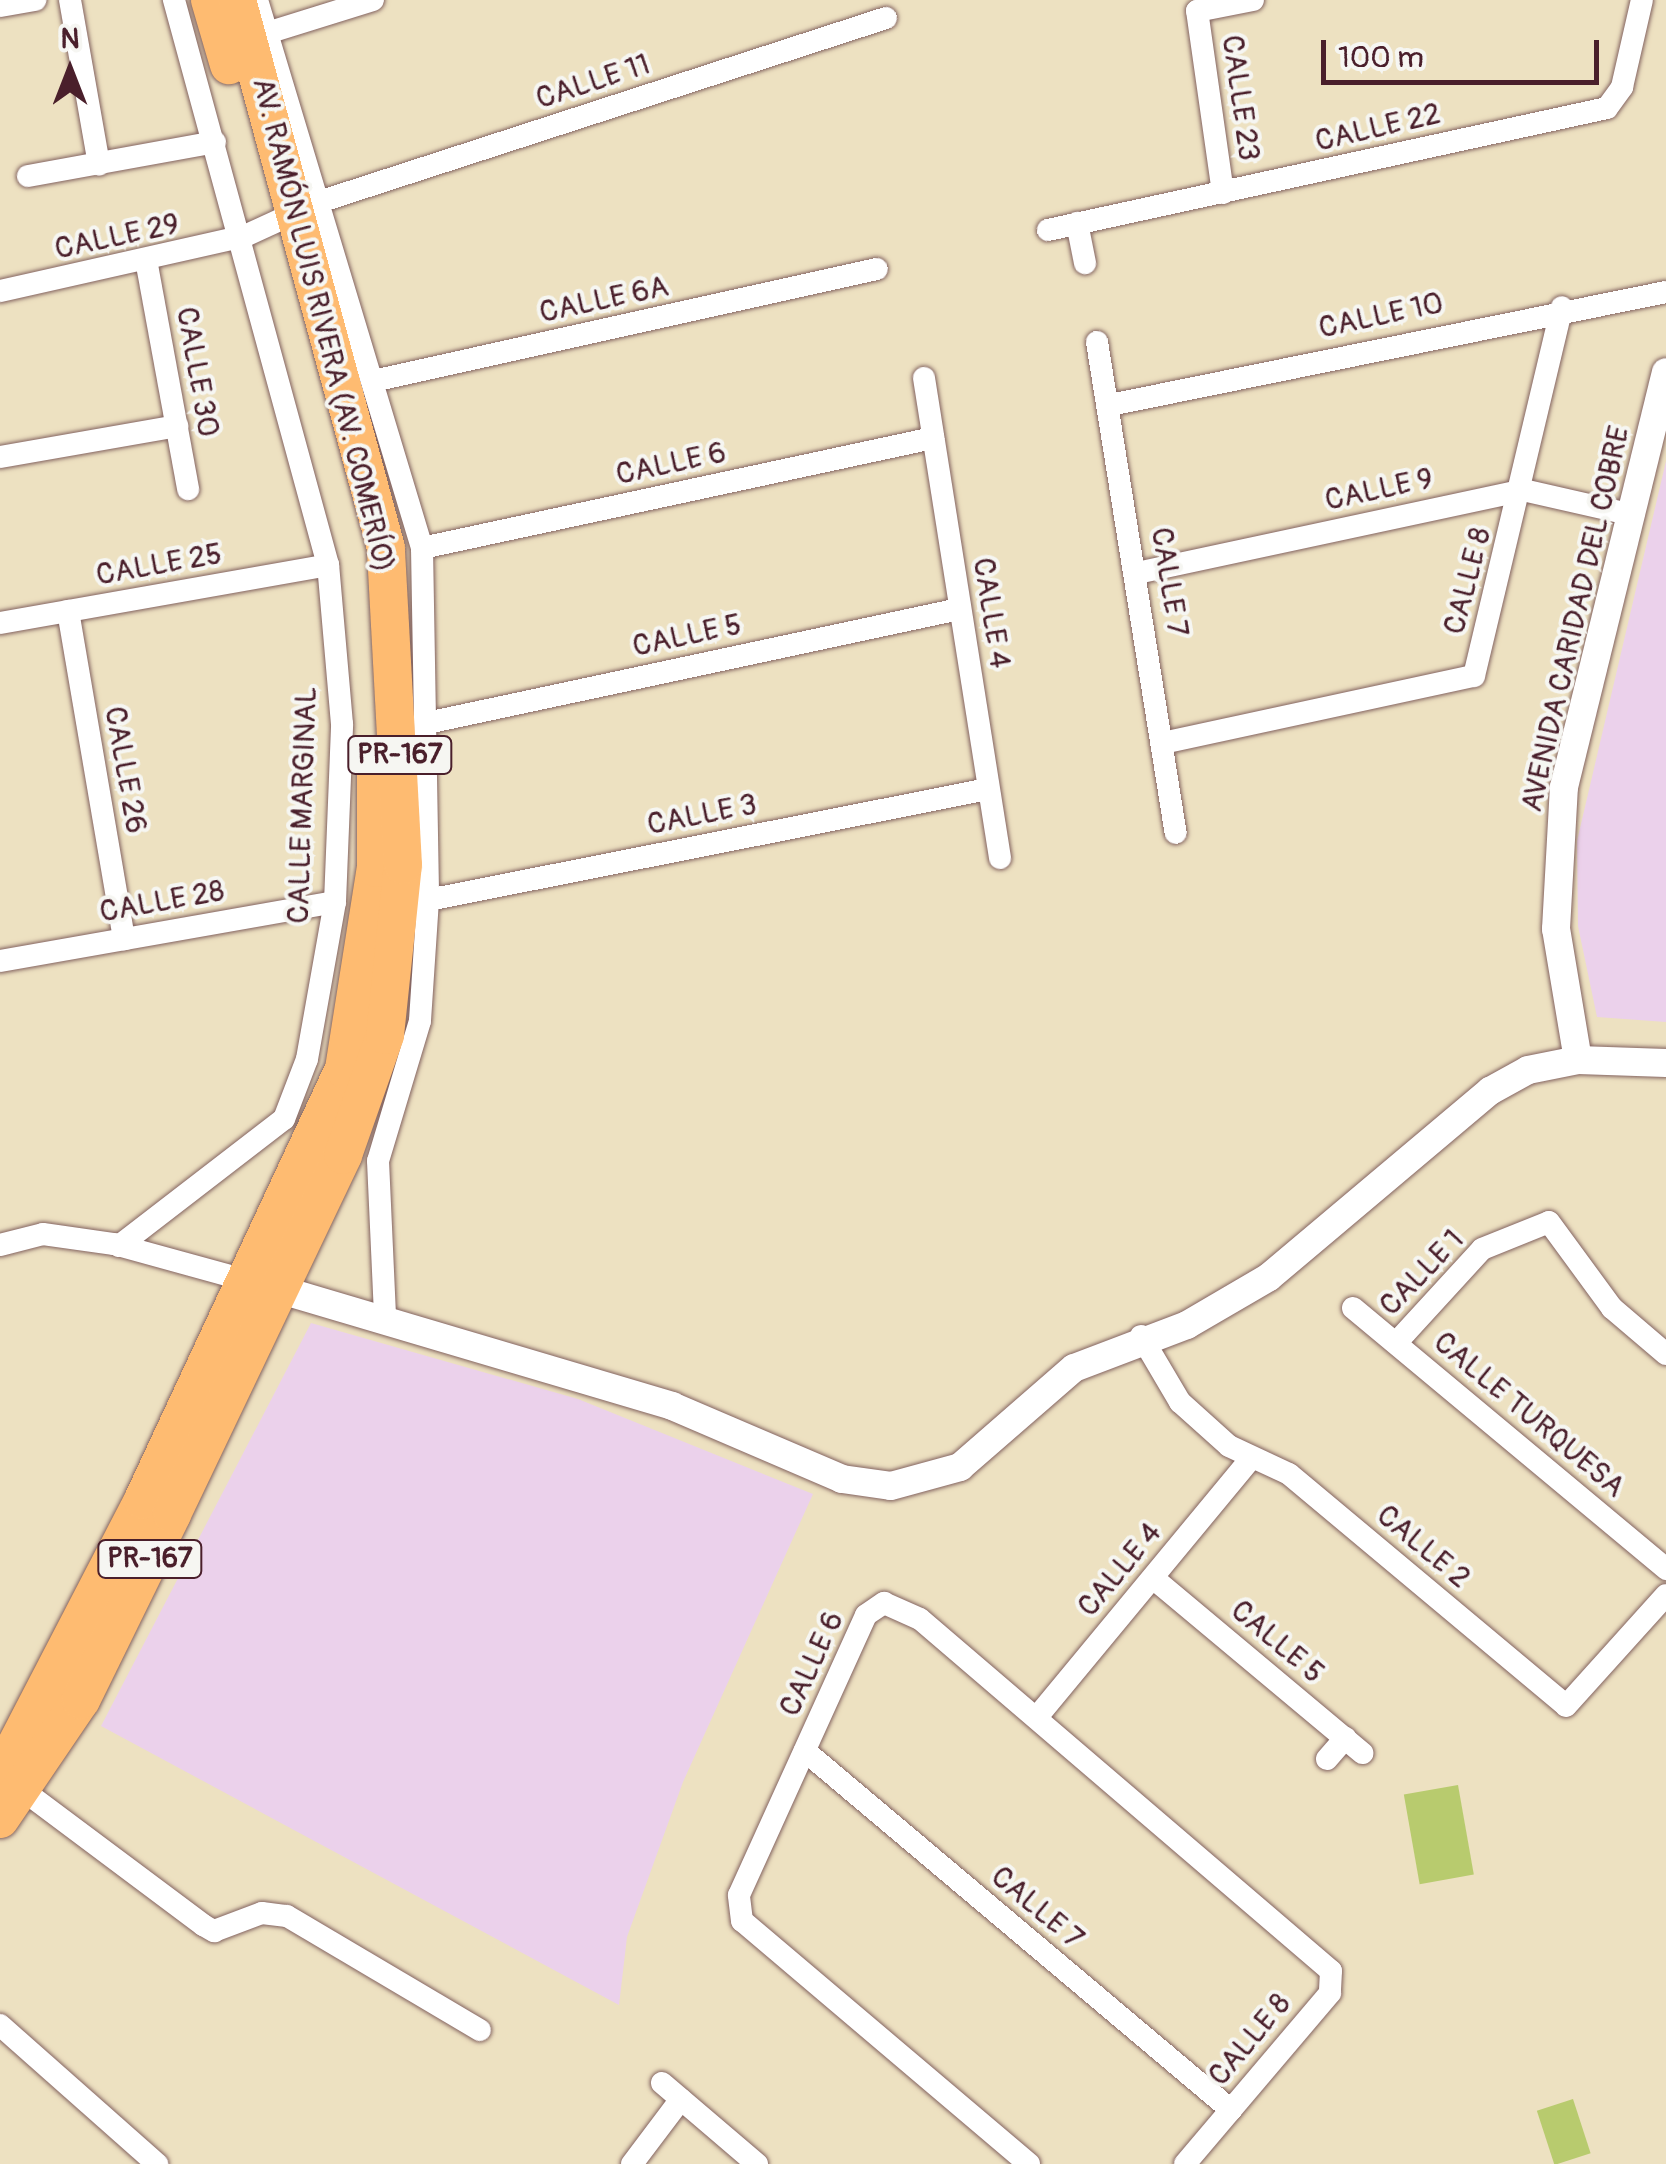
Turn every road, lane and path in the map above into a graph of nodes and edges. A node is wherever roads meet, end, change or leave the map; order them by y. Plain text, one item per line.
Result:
1 (35, 0) edge
2 (70, 0) edge
3 (174, 0) edge
4 (210, 0) edge
5 (237, 0) edge
6 (258, 0) edge
7 (373, 0) edge
8 (1253, 0) edge
9 (1642, 0) edge
10 (0, 6) edge
11 (886, 18) dead end
12 (267, 34) junction
13 (215, 142) junction
14 (99, 164) junction
15 (28, 176) dead end
16 (1223, 193) junction
17 (284, 218) junction
18 (1077, 223) junction
19 (1048, 230) dead end
20 (1086, 263) dead end
21 (147, 265) junction
22 (877, 270) dead end
23 (0, 291) edge
24 (1666, 292) edge
25 (1562, 307) junction
26 (1098, 342) dead end
27 (1666, 372) edge
28 (924, 378) dead end
29 (373, 381) junction
30 (1110, 405) junction
31 (176, 426) junction
32 (933, 438) junction
33 (0, 457) edge
34 (188, 489) dead end
35 (1523, 490) junction
36 (1633, 515) junction
37 (422, 548) junction
38 (328, 565) junction
39 (1137, 573) junction
40 (960, 609) junction
41 (68, 612) junction
42 (0, 623) edge
43 (427, 722) junction
44 (1163, 744) junction
45 (988, 790) junction
46 (1176, 833) dead end
47 (1000, 858) dead end
48 (428, 900) junction
49 (335, 902) junction
50 (124, 938) junction
51 (0, 960) edge
52 (1578, 1060) junction
53 (1666, 1063) edge
54 (0, 1244) edge
55 (119, 1246) junction
56 (264, 1284) junction
57 (1353, 1308) dead end
58 (385, 1317) junction
59 (1140, 1336) junction
60 (1396, 1342) junction
61 (1666, 1354) edge
62 (1249, 1461) junction
63 (1666, 1569) edge
64 (1154, 1578) junction
65 (1666, 1595) edge
66 (1037, 1717) junction
67 (805, 1751) junction
68 (1327, 1759) dead end
69 (6, 1790) edge
70 (1312, 1953) joint
71 (0, 2024) edge
72 (480, 2030) dead end
73 (662, 2082) dead end
74 (681, 2100) junction
75 (1230, 2110) junction
76 (157, 2164) edge
77 (632, 2164) edge
78 (757, 2164) edge
79 (1029, 2164) edge
80 (1185, 2164) edge

1 - 10 street
2 - 14 street
3 - 13 street, CALLE MARGINAL
4 - 17 highway, AV. RAMÓN LUIS RIVERA (AV. COMERÍO) / PR-167
5 - 17 highway, AV. RAMÓN LUIS RIVERA (AV. COMERÍO) / PR-167
6 - 12 street, CALLE MARGINAL
7 - 12 street
8 - 16 street, CALLE 23
9 - 16 street, CALLE 22
11 - 17 street, CALLE 11
12 - 17 street, CALLE MARGINAL
13 - 14 street
13 - 17 street, CALLE MARGINAL
14 - 15 street
16 - 18 street, CALLE 22
17 - 21 street, CALLE 29
17 - 29 street, CALLE MARGINAL
17 - 38 street, CALLE MARGINAL
17 - 56 highway, AV. RAMÓN LUIS RIVERA (AV. COMERÍO) / PR-167
18 - 19 street, CALLE 22
18 - 20 street
21 - 23 street, CALLE 29
21 - 31 street, CALLE 30
22 - 29 street, CALLE 6A
24 - 25 street, CALLE 10
25 - 30 street, CALLE 10
25 - 35 street, CALLE 8
26 - 30 street, CALLE 7
27 - 36 street, AVENIDA CARIDAD DEL COBRE
28 - 32 street, CALLE 4
29 - 37 street, CALLE MARGINAL
30 - 39 street, CALLE 7
31 - 33 street
31 - 34 street, CALLE 30
32 - 37 street, CALLE 6
32 - 40 street, CALLE 4
35 - 36 street, CALLE 9
35 - 39 street, CALLE 9
35 - 44 street, CALLE 8
36 - 52 street, AVENIDA CARIDAD DEL COBRE
37 - 43 street, CALLE MARGINAL
38 - 41 street, CALLE 25
38 - 49 street, CALLE MARGINAL
39 - 44 street, CALLE 7
40 - 43 street, CALLE 5
40 - 45 street, CALLE 4
41 - 42 street, CALLE 25
41 - 50 street, CALLE 26
43 - 48 street, CALLE MARGINAL
44 - 46 street, CALLE 7
45 - 47 street, CALLE 4
45 - 48 street, CALLE 3
48 - 58 street, CALLE MARGINAL
49 - 50 street, CALLE 28
49 - 55 street, CALLE MARGINAL
50 - 51 street, CALLE 28
52 - 53 street
52 - 59 street
54 - 55 street
55 - 56 street
56 - 58 street
56 - 69 highway, AV. RAMÓN LUIS RIVERA (AV. COMERÍO) / PR-167
57 - 60 street, CALLE TURQUESA
58 - 59 street
59 - 62 street, CALLE 2
60 - 61 street, CALLE 1
60 - 63 street, CALLE TURQUESA
62 - 64 street, CALLE 4
62 - 65 street, CALLE 2
64 - 66 street, CALLE 4
64 - 68 street, CALLE 5
66 - 67 street, CALLE 6
66 - 70 street, CALLE 6
67 - 75 street, CALLE 7
67 - 79 street, CALLE 6
69 - 72 street
70 - 75 street, CALLE 8
71 - 76 street
73 - 74 street
74 - 77 street
74 - 78 street
75 - 80 street, CALLE 8

